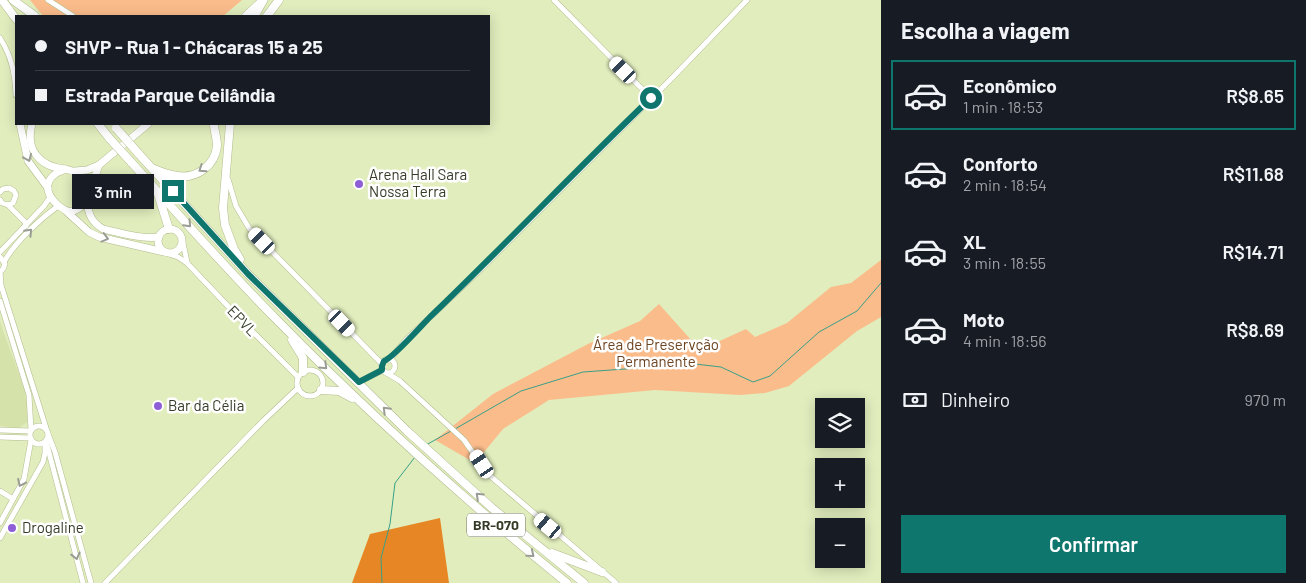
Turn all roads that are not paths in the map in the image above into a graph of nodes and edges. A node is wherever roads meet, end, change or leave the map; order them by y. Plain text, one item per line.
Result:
1 (2, 0) edge
2 (13, 0) edge
3 (48, 0) edge
4 (264, 0) edge
5 (279, 0) edge
6 (554, 0) edge
7 (747, 0) edge
8 (25, 15) edge
9 (34, 15) edge
10 (71, 15) edge
11 (247, 15) edge
12 (256, 15) edge
13 (266, 15) edge
14 (15, 18) edge
15 (0, 38) edge
16 (15, 74) edge
17 (651, 98) junction
18 (20, 125) edge
19 (32, 125) edge
20 (99, 125) edge
21 (147, 125) edge
22 (213, 125) edge
23 (228, 125) edge
24 (114, 126) edge
25 (228, 138) junction
26 (99, 165) junction
27 (226, 167) junction
28 (66, 169) junction
29 (152, 169) junction
30 (74, 171) junction
31 (48, 188) junction
32 (0, 190) edge
33 (156, 190) junction
34 (50, 197) junction
35 (88, 197) junction
36 (5, 203) edge
37 (58, 206) junction
38 (65, 210) junction
39 (31, 220) junction
40 (26, 226) junction
41 (169, 229) junction
42 (159, 237) junction
43 (183, 243) junction
44 (0, 252) edge
45 (167, 253) junction
46 (0, 257) edge
47 (4, 262) junction
48 (187, 263) junction
49 (0, 272) edge
50 (248, 274) junction
51 (0, 301) edge
52 (277, 320) junction
53 (400, 348) junction
54 (389, 360) junction
55 (395, 365) junction
56 (383, 369) junction
57 (301, 374) junction
58 (400, 381) junction
59 (359, 382) junction
60 (298, 388) junction
61 (321, 390) junction
62 (364, 406) junction
63 (46, 428) junction
64 (0, 430) edge
65 (30, 431) junction
66 (48, 434) junction
67 (0, 437) edge
68 (31, 439) junction
69 (45, 442) junction
70 (52, 458) junction
71 (42, 462) junction
72 (0, 490) edge
73 (14, 499) junction
74 (0, 523) edge
75 (0, 538) edge
76 (543, 550) junction
77 (602, 572) junction
78 (83, 583) edge
79 (91, 583) edge
80 (105, 583) edge
81 (567, 583) edge
82 (584, 583) edge
83 (616, 583) edge

1 - 14 highway
2 - 8 highway
2 - 9 highway
3 - 10 street
4 - 11 highway
4 - 12 main road
5 - 13 highway
6 - 17 street
7 - 17 street
15 - 16 street
17 - 53 street
18 -> 31 main road
19 - 28 main road
20 - 33 highway, BR-070, bridge
21 - 26 main road
22 - 25 highway
22 -> 29 highway
23 - 25 highway
24 - 29 highway, BR-070, bridge
25 - 27 highway
26 - 30 main road
26 - 35 main road
27 - 50 highway
27 - 56 street
28 - 30 main road
28 - 31 main road
29 - 50 highway, BR-070
30 - 35 main road
31 - 34 main road
32 - 36 street
33 - 41 highway
33 -> 52 highway, BR-070
34 - 37 main road
34 - 39 street
35 - 38 main road
35 - 42 main road
36 - 39 street
36 - 40 street
37 - 38 main road
47 -> 37 street
38 -> 45 main road, EPVL
39 - 40 street
40 - 44 street
41 - 42 main road
41 - 43 main road
42 - 45 main road
43 - 45 main road
43 - 48 street
45 - 48 street, EPVL
46 - 47 street
47 - 49 street
48 - 57 street, EPVL
49 - 63 street
50 - 59 highway, BR-070
51 - 65 street
52 - 57 highway
52 -> 62 highway, BR-070
53 - 54 street
53 - 55 street
54 - 55 street
54 - 56 street
55 - 56 street
55 - 58 street
56 - 58 street
56 - 59 street
57 - 60 street
57 - 61 street
58 - 77 street
76 -> 59 highway, BR-070
60 - 61 street
60 - 80 street
61 - 62 highway
62 -> 81 highway, BR-070
63 - 65 street
63 - 66 street
64 - 65 street
65 - 68 street
66 - 69 street
66 - 79 street
67 - 68 street
68 - 69 street
68 -> 73 street
69 - 70 street
69 - 71 street
70 - 71 street
70 -> 78 street
71 - 75 street
72 - 73 street
73 - 74 street
76 - 77 highway
76 - 82 highway, BR-070
77 - 83 street

